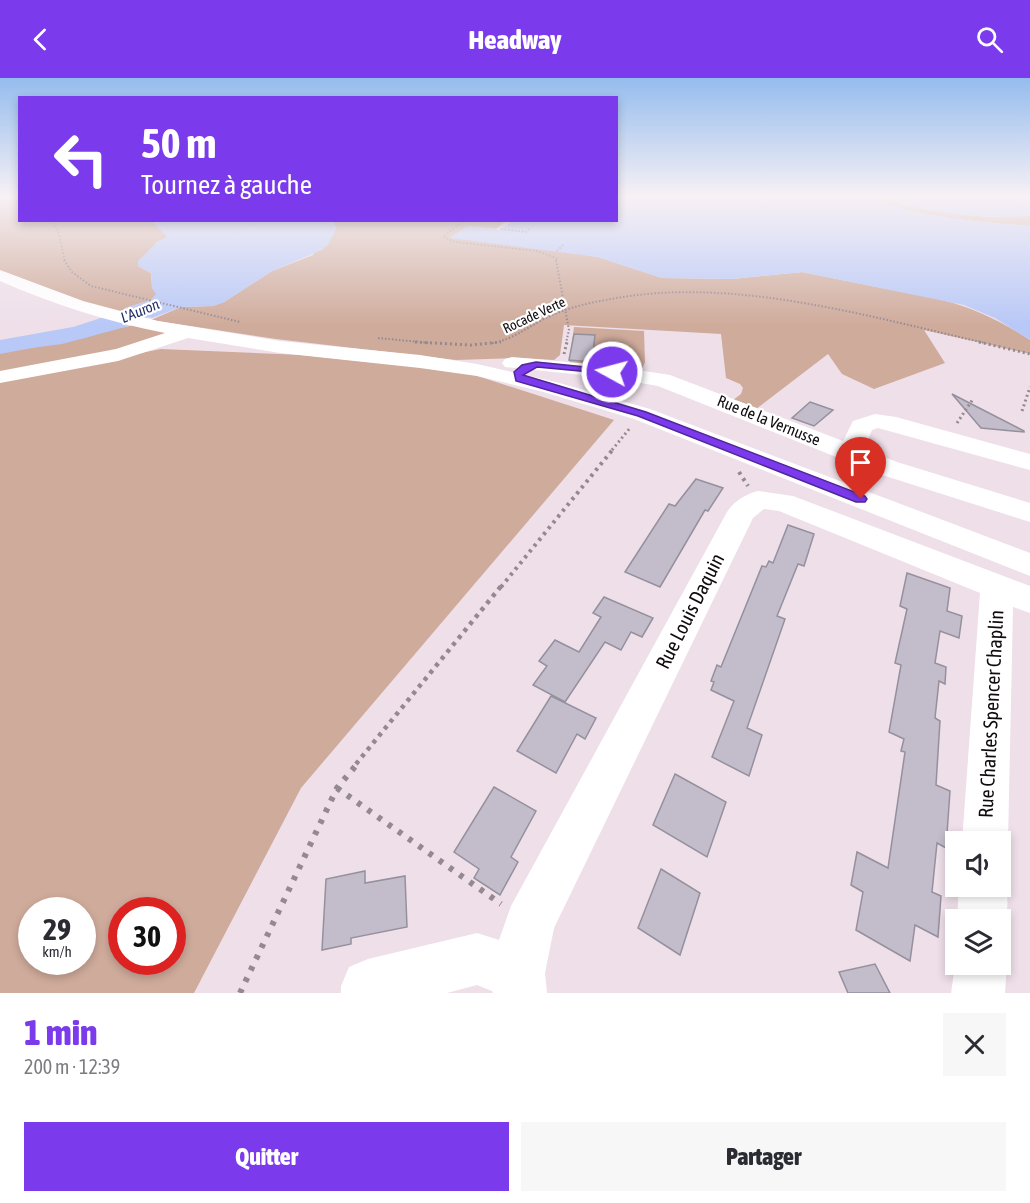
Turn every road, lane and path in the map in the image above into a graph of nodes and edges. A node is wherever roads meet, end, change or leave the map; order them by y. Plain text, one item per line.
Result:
1 (59, 240) edge
2 (449, 240) edge
3 (563, 245) dead end
4 (557, 251) dead end
5 (0, 275) edge
6 (564, 311) junction
7 (241, 322) dead end
8 (187, 332) junction
9 (374, 338) dead end
10 (1030, 354) edge
11 (562, 366) junction
12 (528, 371) junction
13 (0, 377) edge
14 (1030, 387) edge
15 (973, 399) dead end
16 (1022, 411) dead end
17 (642, 414) junction
18 (947, 439) junction
19 (850, 453) junction
20 (1030, 462) edge
21 (1030, 513) edge
22 (1030, 565) edge
23 (1013, 594) edge
24 (338, 788) junction
25 (986, 831) edge
26 (522, 963) edge
27 (979, 975) edge
28 (240, 993) edge
29 (368, 993) edge
30 (978, 993) edge

1 - 7 path
2 - 6 path
3 - 4 path
5 - 8 street, Rue de la Vernusse
6 - 9 path, Rocade Verte
6 - 10 path, Rocade Verte
6 - 11 path
8 - 12 street, Rue de la Vernusse
8 - 13 street
11 - 12 street, Rue de la Vernusse
11 - 19 street, Rue de la Vernusse
12 - 17 street
14 - 16 path
15 - 18 path
17 - 22 street
17 - 24 path
18 - 19 street
18 - 20 street
19 - 21 street, Rue de la Vernusse
23 - 25 street, Rue Charles Spencer Chaplin
23 - 26 street, Rue Louis Daquin
24 - 26 path
24 - 28 path
26 - 29 street
27 - 30 street

